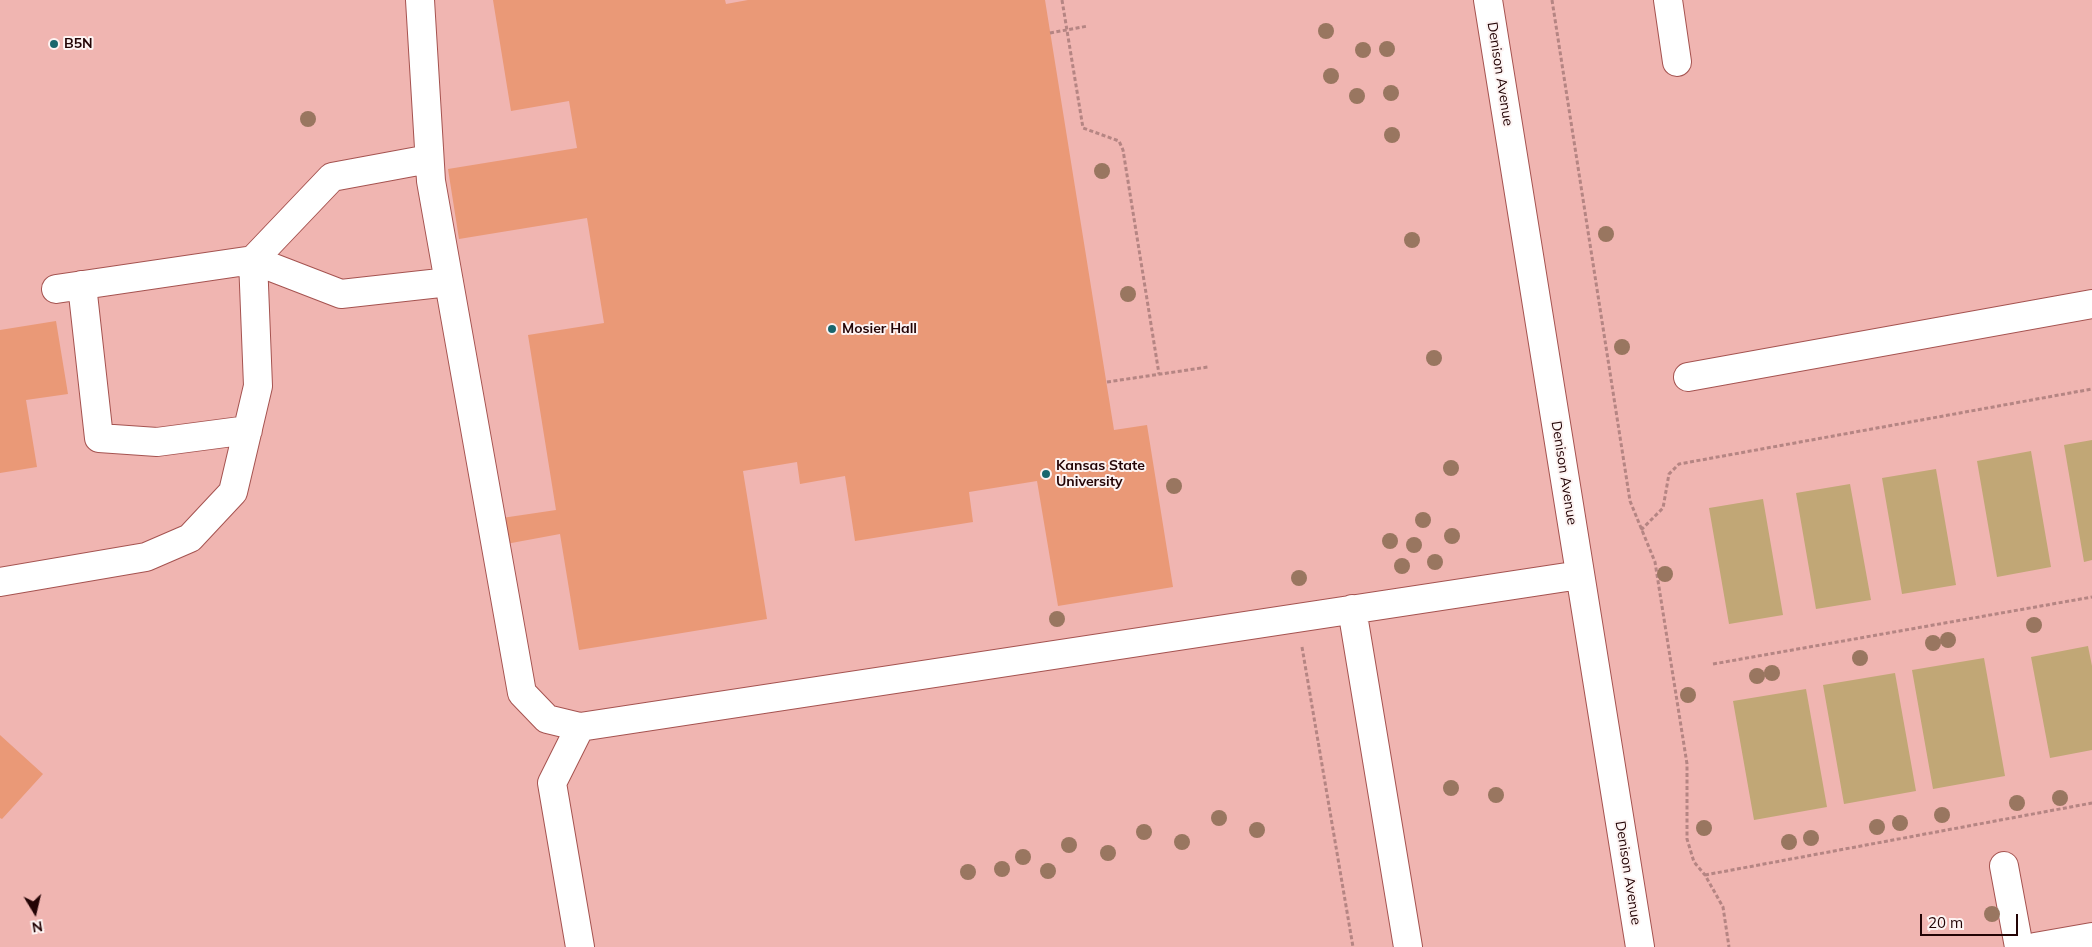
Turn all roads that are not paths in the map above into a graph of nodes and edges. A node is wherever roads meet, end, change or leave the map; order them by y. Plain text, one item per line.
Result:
1 (420, 0) edge
2 (1488, 0) edge
3 (1668, 0) edge
4 (1678, 62) dead end
5 (429, 159) junction
6 (253, 260) junction
7 (449, 282) junction
8 (2092, 304) edge
9 (1688, 377) dead end
10 (248, 430) junction
11 (1580, 575) junction
12 (0, 582) edge
13 (1352, 609) junction
14 (580, 727) junction
15 (2004, 866) dead end
16 (2092, 937) edge
17 (580, 947) edge
18 (1408, 947) edge
19 (1640, 947) edge
20 (2019, 947) edge
21 (2035, 947) edge

1 - 5 street
2 - 11 street, Denison Avenue
3 - 4 street
5 - 6 street
5 - 7 street
6 - 7 street
6 - 10 street
6 - 10 street
7 - 14 street
8 - 9 street
10 - 12 street
11 - 13 street
11 - 19 street, Denison Avenue
13 - 14 street
13 - 18 street
14 - 17 street
15 - 20 street
16 - 21 street

